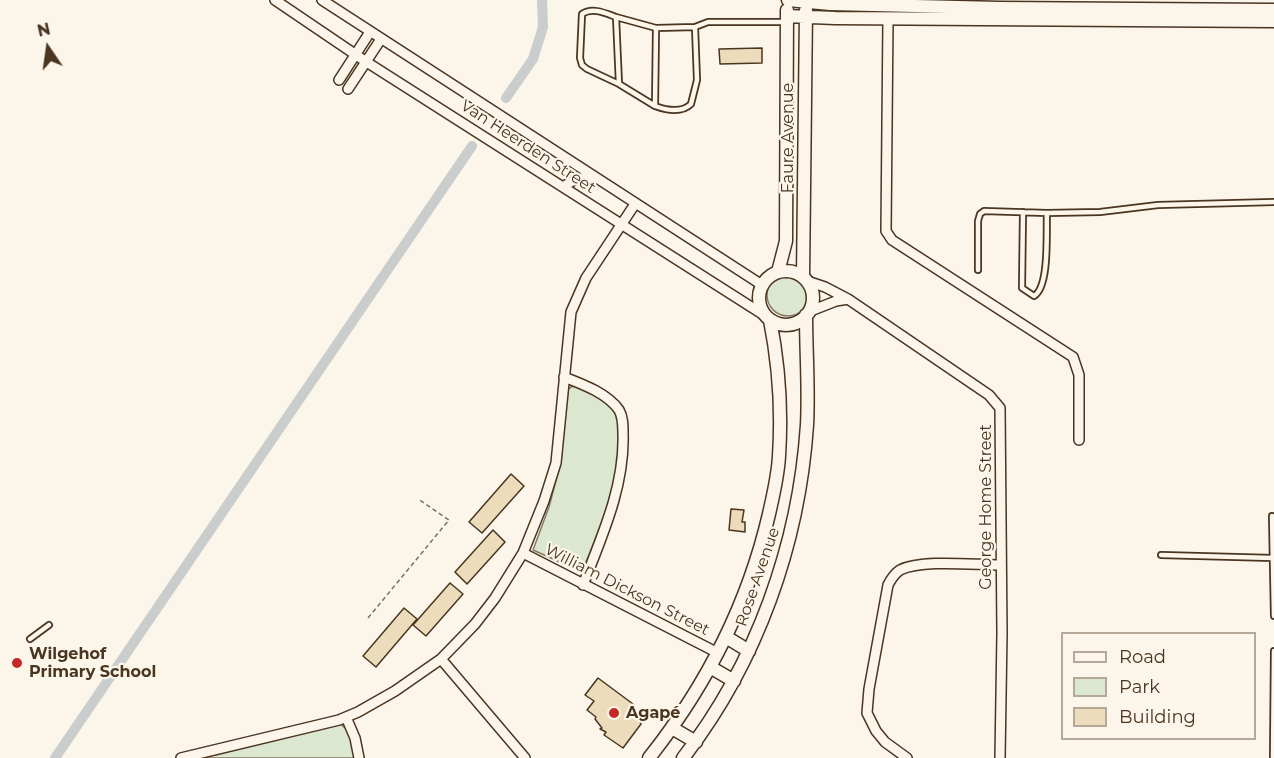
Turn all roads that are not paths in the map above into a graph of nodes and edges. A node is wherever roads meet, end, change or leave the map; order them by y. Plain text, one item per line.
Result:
1 (322, 0) edge
2 (788, 0) edge
3 (806, 0) edge
4 (278, 1) edge
5 (1274, 10) edge
6 (616, 16) junction
7 (805, 18) junction
8 (787, 19) junction
9 (888, 19) junction
10 (1274, 21) edge
11 (695, 27) junction
12 (656, 28) junction
13 (370, 32) junction
14 (381, 39) junction
15 (354, 54) junction
16 (365, 62) junction
17 (339, 80) dead end
18 (619, 84) junction
19 (348, 89) dead end
20 (655, 106) junction
21 (804, 136) junction
22 (785, 140) junction
23 (596, 178) junction
24 (563, 187) junction
25 (1274, 202) edge
26 (635, 204) junction
27 (1023, 212) junction
28 (1047, 213) junction
29 (620, 225) junction
30 (978, 270) dead end
31 (778, 272) junction
32 (805, 279) junction
33 (762, 285) junction
34 (848, 299) junction
35 (807, 314) junction
36 (769, 319) junction
37 (564, 377) junction
38 (1079, 440) dead end
39 (1272, 516) dead end
40 (523, 553) junction
41 (1161, 555) dead end
42 (1273, 558) edge
43 (1000, 565) junction
44 (584, 585) junction
45 (1274, 616) edge
46 (49, 625) dead end
47 (726, 637) junction
48 (30, 639) dead end
49 (749, 651) junction
50 (1274, 651) edge
51 (718, 653) junction
52 (441, 659) junction
53 (710, 667) junction
54 (734, 681) junction
55 (346, 717) junction
56 (672, 728) junction
57 (696, 742) junction
58 (685, 757) edge
59 (181, 758) edge
60 (359, 758) edge
61 (525, 758) edge
62 (649, 758) edge
63 (907, 758) edge
64 (1000, 758) edge
65 (1273, 758) edge

1 - 13 street, Van Heerden Street
2 - 3 street
2 - 8 street, Faure Avenue
3 - 5 street
3 - 7 street, Faure Avenue
4 - 15 street, Van Heerden Street
6 - 12 lane
6 - 18 lane
6 - 18 lane
7 - 8 street
7 - 9 street
7 - 21 street, Faure Avenue
8 - 11 lane
8 - 22 street, Faure Avenue
9 - 10 street
9 - 38 street
11 - 12 lane
11 - 20 lane
12 - 20 lane
13 - 14 street, Van Heerden Street
13 - 15 street
14 - 16 street
14 - 23 street, Van Heerden Street
15 - 16 street, Van Heerden Street
15 - 17 street
16 - 19 street
16 - 24 street, Van Heerden Street
18 - 20 lane
21 - 22 street
21 - 32 street, Faure Avenue
22 - 31 street, Faure Avenue
23 - 24 street
23 - 26 street, Van Heerden Street
24 - 29 street, Van Heerden Street
25 - 28 lane
26 - 29 street
26 - 33 street, Van Heerden Street
27 - 28 lane
27 - 28 lane
27 - 30 lane
29 - 36 street, Van Heerden Street
29 - 37 street
31 - 32 street
31 - 33 street
32 - 34 street, George Home Street
32 - 35 street
33 - 36 street
34 - 35 street
34 - 43 street, George Home Street
35 - 36 street
35 - 49 street, Rose Avenue
36 - 47 street, Rose Avenue
37 - 40 street
37 - 44 street
39 - 42 lane
40 - 44 street, William Dickson Street
40 - 52 street
41 - 42 lane
42 - 45 lane
43 - 63 street
43 - 64 street, George Home Street
44 - 51 street, William Dickson Street
46 - 48 lane
47 - 49 street
47 - 51 street, Rose Avenue
49 - 54 street, Rose Avenue
50 - 65 lane
51 - 53 street, Rose Avenue
52 - 55 street
52 - 61 street
53 - 54 street
53 - 56 street, Rose Avenue
54 - 57 street, Rose Avenue
55 - 59 street
55 - 60 street
56 - 57 street
56 - 62 street, Rose Avenue
57 - 58 street, Rose Avenue

